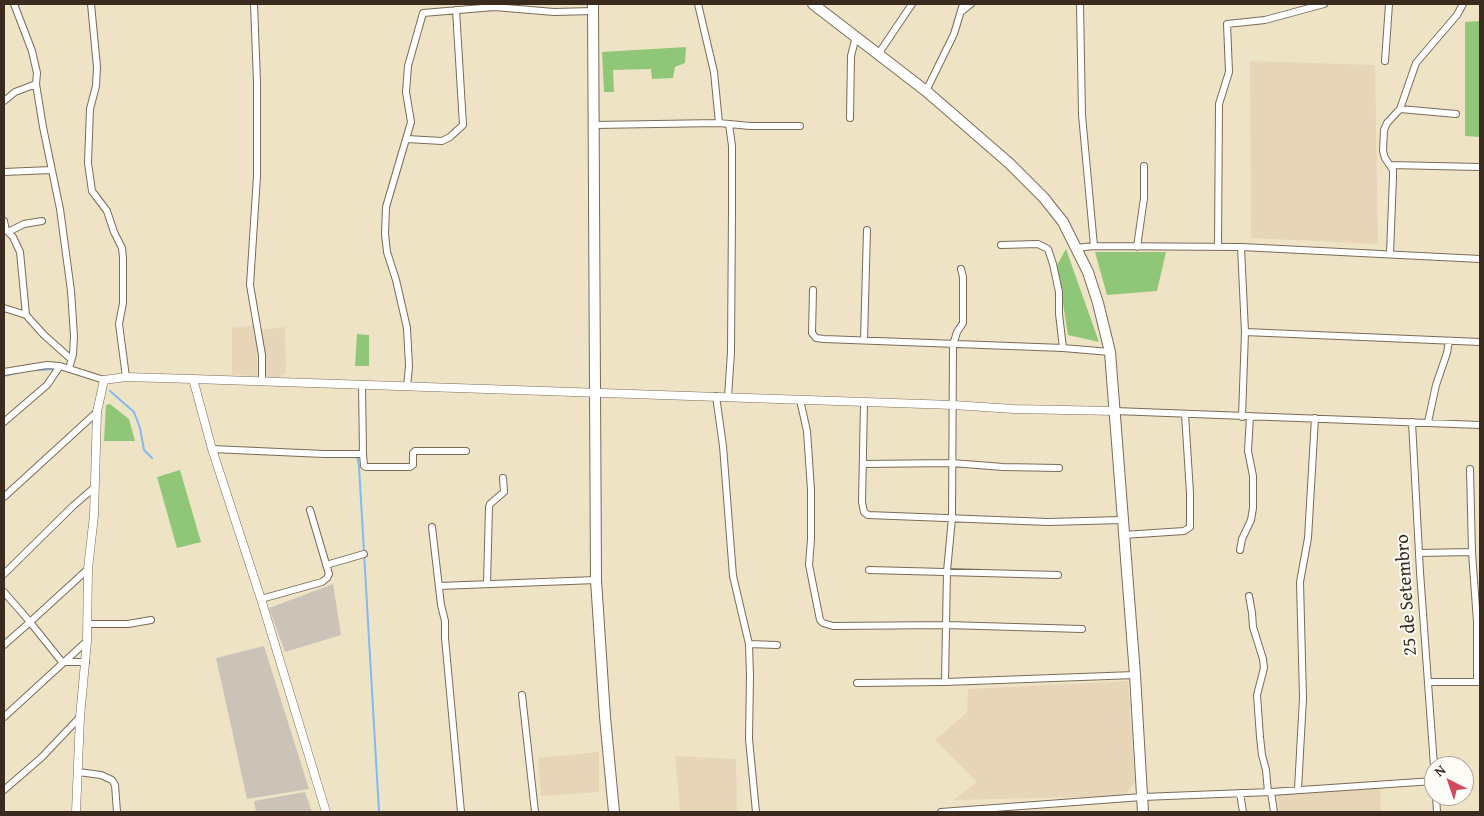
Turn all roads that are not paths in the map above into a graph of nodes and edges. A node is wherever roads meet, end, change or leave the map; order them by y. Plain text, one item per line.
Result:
1 (14, 4) edge
2 (91, 4) edge
3 (254, 4) edge
4 (698, 4) edge
5 (814, 4) edge
6 (912, 4) edge
7 (963, 4) edge
8 (971, 4) edge
9 (1080, 4) edge
10 (1324, 4) edge
11 (1389, 4) edge
12 (1464, 4) edge
13 (494, 5) edge
14 (593, 7) edge
15 (456, 10) junction
16 (960, 13) junction
17 (856, 36) junction
18 (879, 53) junction
19 (1385, 61) dead end
20 (36, 84) junction
21 (926, 91) junction
22 (4, 101) edge
23 (1400, 109) junction
24 (1456, 114) dead end
25 (850, 118) dead end
26 (719, 123) junction
27 (729, 124) junction
28 (594, 125) junction
29 (800, 126) dead end
30 (407, 139) junction
31 (1390, 165) junction
32 (1144, 166) dead end
33 (1480, 167) edge
34 (51, 170) junction
35 (4, 172) edge
36 (4, 221) edge
37 (42, 221) dead end
38 (866, 230) dead end
39 (8, 232) junction
40 (1001, 245) dead end
41 (1094, 246) junction
42 (1218, 246) junction
43 (1137, 247) junction
44 (1241, 247) junction
45 (1076, 248) junction
46 (1390, 254) junction
47 (1480, 259) edge
48 (961, 269) dead end
49 (813, 290) dead end
50 (4, 308) edge
51 (26, 315) junction
52 (1246, 332) junction
53 (864, 340) junction
54 (1449, 341) junction
55 (1480, 342) edge
56 (953, 344) junction
57 (1063, 348) junction
58 (1110, 352) junction
59 (72, 359) junction
60 (58, 367) junction
61 (69, 368) junction
62 (4, 372) edge
63 (126, 377) junction
64 (193, 378) junction
65 (104, 380) junction
66 (262, 382) junction
67 (362, 385) junction
68 (407, 387) junction
69 (596, 393) junction
70 (716, 396) junction
71 (728, 397) junction
72 (800, 400) junction
73 (864, 403) junction
74 (954, 405) junction
75 (1115, 411) junction
76 (97, 412) junction
77 (1185, 414) junction
78 (1242, 416) junction
79 (1250, 416) junction
80 (1315, 418) junction
81 (4, 422) edge
82 (1412, 422) junction
83 (1428, 422) junction
84 (1480, 424) edge
85 (212, 449) junction
86 (466, 450) dead end
87 (362, 454) junction
88 (952, 463) junction
89 (863, 464) junction
90 (1059, 468) dead end
91 (1470, 469) dead end
92 (503, 478) dead end
93 (95, 487) junction
94 (4, 497) edge
95 (310, 510) dead end
96 (952, 518) junction
97 (1122, 520) junction
98 (432, 527) dead end
99 (1123, 535) junction
100 (1240, 550) dead end
101 (1472, 552) junction
102 (1419, 553) junction
103 (364, 554) dead end
104 (326, 565) junction
105 (88, 569) junction
106 (869, 570) dead end
107 (947, 571) junction
108 (4, 574) edge
109 (1058, 575) dead end
110 (596, 580) junction
111 (487, 584) junction
112 (439, 586) junction
113 (4, 592) edge
114 (1249, 596) dead end
115 (261, 599) junction
116 (151, 620) dead end
117 (30, 622) junction
118 (87, 624) junction
119 (947, 625) junction
120 (1082, 628) dead end
121 (87, 640) junction
122 (749, 644) junction
123 (4, 645) edge
124 (776, 645) dead end
125 (62, 662) junction
126 (86, 662) junction
127 (1135, 675) junction
128 (945, 682) junction
129 (1429, 682) junction
130 (1479, 682) edge
131 (857, 683) dead end
132 (522, 695) dead end
133 (80, 717) junction
134 (4, 718) edge
135 (1433, 756) edge
136 (78, 772) junction
137 (1424, 783) edge
138 (1298, 789) junction
139 (4, 790) edge
140 (1270, 792) junction
141 (1240, 793) junction
142 (1142, 797) junction
143 (74, 810) edge
144 (117, 812) edge
145 (326, 812) edge
146 (461, 812) edge
147 (535, 812) edge
148 (614, 812) edge
149 (756, 812) edge
150 (941, 812) edge
151 (1143, 812) edge
152 (1242, 812) edge
153 (1274, 812) edge

1 - 20 street
2 - 63 street
3 - 66 street
4 - 26 street
5 - 17 main road
6 - 18 street
7 - 16 street
8 - 16 street
9 - 41 street
10 - 42 street
11 - 19 street
12 - 23 street
13 - 14 street
13 - 15 street
14 - 28 main road
15 - 30 street
15 - 30 street
16 - 21 street
17 - 18 main road
17 - 25 street
18 - 21 main road
20 - 22 street
20 - 34 street
21 - 45 main road
23 - 24 street
23 - 31 street
26 - 27 street
26 - 28 street
27 - 29 street
27 - 71 street
28 - 69 main road
30 - 68 street
31 - 33 street
31 - 46 street
32 - 43 street
34 - 35 street
34 - 59 street
36 - 39 street
37 - 39 street
38 - 53 street
39 - 51 street
40 - 57 street
41 - 43 street
41 - 45 street
42 - 43 street
42 - 44 street
44 - 46 street
44 - 52 street
45 - 58 main road
46 - 47 street
48 - 56 street
49 - 53 street
50 - 51 street
51 - 59 street
52 - 54 street
52 - 78 street
53 - 56 street
54 - 55 street
54 - 83 street
56 - 57 street
56 - 74 street
57 - 58 street
58 - 75 main road
59 - 61 street
60 - 61 street
60 - 62 street
60 - 81 street
61 - 65 street
63 - 64 street
63 - 65 street
64 - 66 street
64 - 85 street
65 - 76 street
66 - 67 street
67 - 68 street
67 - 87 street
68 - 69 street
69 - 70 street
69 - 110 main road
70 - 71 street
70 - 122 street
71 - 72 street
72 - 73 street
72 - 119 street
73 - 74 street
73 - 89 street
74 - 75 street
74 - 88 street
75 - 77 street
75 - 97 main road
76 - 93 street
76 - 94 street
77 - 78 street
77 - 99 street
78 - 79 street
79 - 80 street
79 - 100 street
80 - 82 street
80 - 138 street
82 - 83 street
82 - 102 street, 25 de Setembro
83 - 84 street
85 - 87 street
85 - 115 street
86 - 87 street
88 - 89 street
88 - 90 street
88 - 96 street
89 - 96 street
91 - 101 street
92 - 111 street
93 - 105 street
93 - 108 street
95 - 104 street
96 - 97 street
96 - 107 street
97 - 99 main road
98 - 112 street
99 - 127 main road
101 - 102 street
101 - 130 street
102 - 129 street, 25 de Setembro
103 - 104 street
104 - 115 street
105 - 117 street
105 - 118 street
106 - 107 street
107 - 109 street
107 - 119 street
110 - 111 street
110 - 148 main road
111 - 112 street
112 - 146 street
113 - 117 street
114 - 140 street
115 - 145 street
116 - 118 street
117 - 123 street
117 - 125 street
118 - 121 street
119 - 120 street
119 - 128 street
121 - 125 street
121 - 126 street
122 - 124 street
122 - 149 street
125 - 126 street
125 - 134 street
126 - 133 street
127 - 128 street
127 - 142 main road
128 - 131 street
129 - 130 street
129 - 135 street, 25 de Setembro
132 - 147 street
133 - 136 street
133 - 139 street
136 - 143 street
136 - 144 street
137 - 138 street
138 - 140 street
140 - 141 street
140 - 153 street
141 - 142 street
141 - 152 street
142 - 150 street
142 - 151 main road

